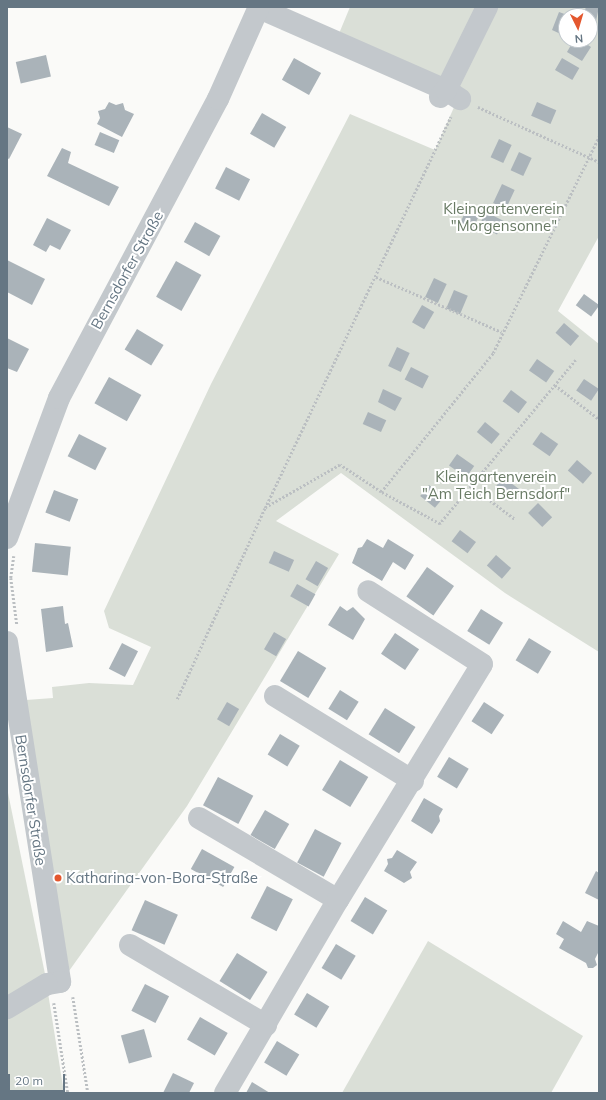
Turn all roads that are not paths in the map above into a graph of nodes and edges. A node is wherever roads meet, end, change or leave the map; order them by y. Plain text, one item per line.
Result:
1 (486, 7) edge
2 (259, 8) edge
3 (11, 545) edge
4 (368, 591) dead end
5 (12, 637) edge
6 (275, 696) dead end
7 (413, 780) junction
8 (199, 818) dead end
9 (338, 900) junction
10 (130, 945) dead end
11 (7, 1008) edge
12 (266, 1025) junction
13 (225, 1093) edge

1 - 2 street
2 - 3 street, Bernsdorfer Straße
4 - 7 street
5 - 11 street, Bernsdorfer Straße
6 - 7 street
7 - 9 street
8 - 9 street
9 - 12 street
10 - 12 street
12 - 13 street

